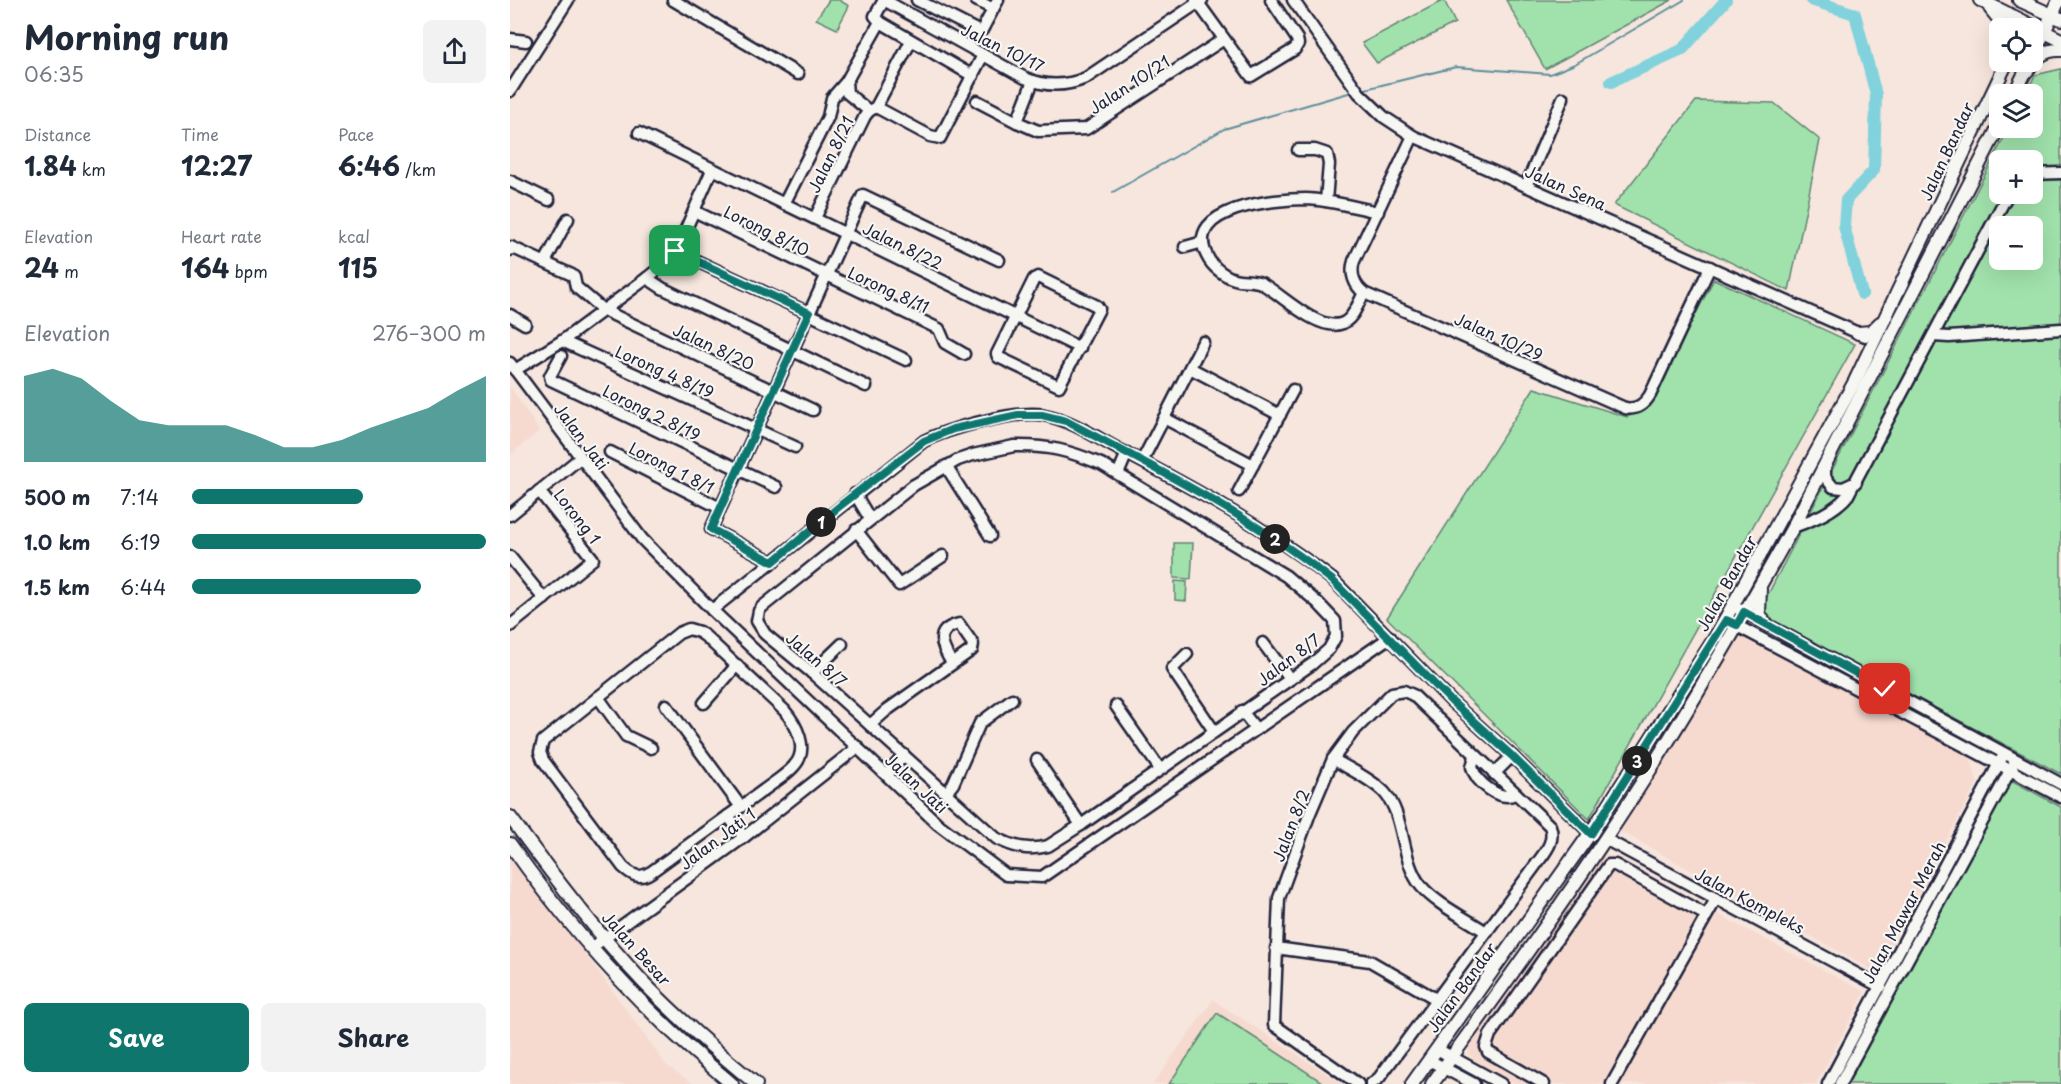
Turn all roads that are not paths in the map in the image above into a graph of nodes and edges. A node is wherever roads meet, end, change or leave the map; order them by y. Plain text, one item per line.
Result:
1 (568, 0) edge
2 (673, 0) edge
3 (884, 0) edge
4 (917, 0) edge
5 (976, 0) edge
6 (1271, 0) edge
7 (1293, 0) edge
8 (2019, 0) edge
9 (2059, 0) edge
10 (1198, 1) edge
11 (1983, 1) edge
12 (2035, 3) edge
13 (995, 4) edge
14 (2057, 17) edge
15 (1997, 18) edge
16 (2011, 18) edge
17 (2028, 18) edge
18 (880, 22) junction
19 (2044, 32) joint
20 (510, 39) edge
21 (1224, 39) junction
22 (2061, 40) edge
23 (526, 41) dead end
24 (911, 41) junction
25 (2061, 50) edge
26 (2043, 54) edge
27 (983, 55) junction
28 (2002, 72) edge
29 (798, 74) dead end
30 (973, 76) junction
31 (1033, 81) junction
32 (846, 82) junction
33 (510, 91) edge
34 (1563, 98) dead end
35 (977, 101) dead end
36 (872, 109) junction
37 (1017, 122) junction
38 (639, 133) dead end
39 (1413, 136) junction
40 (1993, 138) edge
41 (1298, 150) dead end
42 (712, 170) junction
43 (2061, 173) edge
44 (2043, 174) edge
45 (510, 181) edge
46 (1526, 186) junction
47 (549, 200) dead end
48 (1326, 201) junction
49 (784, 204) junction
50 (2003, 204) edge
51 (694, 211) junction
52 (1378, 212) junction
53 (815, 218) junction
54 (567, 219) dead end
55 (845, 233) junction
56 (1203, 242) junction
57 (1185, 247) dead end
58 (510, 250) edge
59 (675, 251) junction
60 (999, 260) dead end
61 (545, 261) junction
62 (1710, 267) junction
63 (826, 276) junction
64 (647, 279) junction
65 (1364, 293) junction
66 (603, 310) junction
67 (809, 313) junction
68 (510, 315) edge
69 (1015, 316) junction
70 (1885, 317) junction
71 (1898, 323) junction
72 (525, 324) dead end
73 (2061, 329) edge
74 (1858, 333) junction
75 (1933, 336) junction
76 (1874, 340) junction
77 (562, 341) junction
78 (1203, 342) dead end
79 (1080, 348) junction
80 (792, 351) junction
81 (963, 354) dead end
82 (561, 356) dead end
83 (906, 360) dead end
84 (512, 367) edge
85 (1190, 368) junction
86 (1874, 370) junction
87 (866, 386) dead end
88 (1293, 390) dead end
89 (774, 391) junction
90 (813, 410) dead end
91 (1280, 415) junction
92 (1164, 418) junction
93 (756, 429) junction
94 (795, 447) dead end
95 (610, 452) dead end
96 (1127, 453) junction
97 (580, 458) junction
98 (1142, 461) junction
99 (1826, 462) junction
100 (1253, 465) junction
101 (946, 466) junction
102 (738, 470) junction
103 (1118, 474) junction
104 (1856, 482) junction
105 (776, 487) dead end
106 (539, 491) junction
107 (1239, 491) dead end
108 (855, 494) junction
109 (720, 508) junction
110 (510, 515) edge
111 (870, 519) junction
112 (1793, 527) junction
113 (856, 530) junction
114 (990, 536) dead end
115 (943, 556) dead end
116 (510, 557) edge
117 (773, 562) junction
118 (1761, 585) junction
119 (544, 599) junction
120 (1739, 609) junction
121 (712, 610) junction
122 (1731, 622) junction
123 (1765, 623) junction
124 (510, 626) edge
125 (1390, 637) junction
126 (1263, 643) dead end
127 (842, 644) dead end
128 (1187, 654) dead end
129 (952, 663) dead end
130 (736, 665) junction
131 (812, 673) junction
132 (1290, 679) junction
133 (598, 697) junction
134 (1012, 699) dead end
135 (704, 703) dead end
136 (666, 705) dead end
137 (1116, 706) dead end
138 (1242, 711) junction
139 (870, 725) junction
140 (1257, 729) junction
141 (1214, 731) junction
142 (858, 747) junction
143 (651, 748) dead end
144 (2004, 754) junction
145 (904, 755) junction
146 (1475, 756) junction
147 (1512, 756) junction
148 (1333, 759) junction
149 (1037, 760) dead end
150 (2016, 760) junction
151 (1998, 765) junction
152 (1161, 769) junction
153 (2010, 771) junction
154 (1494, 774) junction
155 (887, 775) junction
156 (2061, 784) edge
157 (946, 793) junction
158 (1515, 794) junction
159 (2061, 797) edge
160 (741, 807) junction
161 (728, 816) junction
162 (510, 817) edge
163 (1081, 825) junction
164 (1591, 834) junction
165 (744, 837) junction
166 (1605, 839) junction
167 (510, 844) edge
168 (1716, 899) junction
169 (1706, 915) junction
170 (1486, 932) junction
171 (605, 939) junction
172 (591, 948) junction
173 (1276, 948) junction
174 (1881, 987) junction
175 (1436, 999) junction
176 (1433, 1054) junction
177 (1451, 1057) junction
178 (1444, 1068) junction
179 (732, 1084) edge
180 (756, 1084) edge
181 (1358, 1084) edge
182 (1371, 1084) edge
183 (1412, 1084) edge
184 (1432, 1084) edge
185 (1474, 1084) edge
186 (1501, 1084) edge
187 (1544, 1084) edge
188 (1612, 1084) edge
189 (1828, 1084) edge
190 (1840, 1084) edge

1 - 33 street
2 - 29 street
3 - 18 street
3 - 27 street, Jalan 10/17
4 - 13 street
5 - 13 street
6 - 21 street
7 - 39 street, Jalan Sena
8 - 12 main road
9 - 14 main road
10 - 21 street
10 - 31 street, Jalan 10/17
11 - 15 main road
11 - 16 main road
12 - 14 main road
12 - 17 main road
14 - 19 main road
18 - 24 street
18 - 32 street
19 - 22 main road
20 - 23 street
21 - 37 street, Jalan 10/21
24 - 30 street
24 - 36 street, Jalan 8/21
25 - 26 main road
27 - 30 street
27 - 31 street, Jalan 10/17
28 - 70 main road, Jalan Bandar
30 - 36 street
31 - 37 street
32 - 36 street
32 - 49 street
34 - 46 street
35 - 37 street, Jalan 10/21
36 - 53 street, Jalan 8/21
38 - 42 street, Jalan 8/22
39 - 46 street, Jalan Sena
39 - 52 street
40 - 71 main road, Jalan Bandar
41 - 48 street
42 - 49 street, Jalan 8/22
42 - 51 street
43 - 44 street
45 - 47 street
46 - 62 street, Jalan Sena
48 - 52 street
48 - 56 street
49 - 53 street, Jalan 8/22
50 - 75 street
51 - 59 street
51 - 63 street, Lorong 8/10
52 - 65 street
53 - 55 street, Jalan 8/22
54 - 61 street
55 - 60 street
55 - 63 street
55 - 69 street, Jalan 8/22
56 - 57 street
56 - 65 street
58 - 61 street, Jalan 8/20
59 - 64 street
59 - 67 street
61 - 66 street, Jalan 8/20
62 - 65 street, Jalan 10/29
62 - 74 street, Jalan Sena
63 - 67 street
63 - 81 street, Lorong 8/11
64 - 66 street
64 - 80 street
66 - 77 street
66 - 89 street, Jalan 8/20
67 - 80 street
67 - 83 street
68 - 72 street
69 - 79 street, Jalan 8/22
69 - 79 street
69 - 79 street
70 - 74 main road
70 - 76 main road, Jalan Bandar
71 - 76 main road
71 - 86 main road, Jalan Bandar
73 - 75 street
74 - 76 street, Jalan Sena
75 - 104 street
76 - 86 main road
76 - 120 main road, Jalan Bandar
77 - 84 street
77 - 93 street, Lorong 4 8/19
78 - 85 street
80 - 87 street
80 - 89 street
82 - 102 street, Lorong 2 8/19
84 - 97 street, Jalan Jati
85 - 91 street
85 - 92 street
86 - 99 main road, Jalan Bandar
88 - 91 street
89 - 90 street, Jalan 8/20
89 - 93 street
91 - 100 street
92 - 98 street
92 - 100 street
93 - 94 street, Lorong 4 8/19
93 - 102 street
95 - 109 street, Lorong 1 8/1
96 - 98 street
96 - 103 street
96 - 108 street
97 - 106 street
97 - 121 street, Jalan Jati
98 - 125 street
99 - 104 street
99 - 112 main road, Jalan Bandar
100 - 107 street
101 - 103 street, Jalan 8/7
101 - 111 street, Jalan 8/7
101 - 114 street
102 - 105 street, Lorong 2 8/19
102 - 109 street
103 - 132 street, Jalan 8/7
104 - 112 street
106 - 110 street
106 - 119 street, Lorong 1
108 - 111 street
108 - 117 street
109 - 117 street
111 - 113 street, Jalan 8/7
112 - 118 main road, Jalan Bandar
113 - 115 street
113 - 131 street, Jalan 8/7
116 - 119 street
117 - 121 street
118 - 120 main road, Jalan Bandar
118 - 123 main road
119 - 124 street
120 - 122 main road, Jalan Bandar
120 - 123 street
121 - 142 street, Jalan Jati
122 - 151 street
122 - 164 main road, Jalan Bandar
122 - 166 main road, Jalan Bandar
123 - 144 street
125 - 140 street, Jalan Jati
125 - 147 street
126 - 132 street
127 - 131 street
128 - 141 street
129 - 139 street
130 - 133 street
130 - 135 street
130 - 160 street
131 - 139 street, Jalan 8/7
132 - 138 street, Jalan 8/7
133 - 143 street
133 - 161 street
134 - 157 street
136 - 160 street
137 - 152 street
138 - 140 street
138 - 141 street, Jalan 8/7
139 - 145 street, Jalan 8/7
140 - 155 street, Jalan Jati
141 - 152 street, Jalan 8/7
142 - 155 street, Jalan Jati
142 - 165 street, Jalan Jati 1
144 - 150 street
144 - 151 street, Jalan Mawar Merah
145 - 155 street
145 - 157 street, Jalan 8/7
146 - 148 street, Jalan 8/2
146 - 154 street, Jalan 8/2
146 - 158 street
147 - 154 street
147 - 164 street
148 - 170 street
148 - 173 street, Jalan 8/2
149 - 163 street
150 - 153 street, Jalan Mawar Merah
150 - 156 street
151 - 153 street
151 - 174 street, Jalan Mawar Merah
152 - 163 street, Jalan 8/7
153 - 159 street
153 - 190 street, Jalan Mawar Merah
154 - 158 street, Jalan 8/2
157 - 163 street, Jalan 8/7
158 - 170 street, Jalan 8/2
160 - 161 street
161 - 165 street
162 - 171 main road, Jalan Besar
164 - 176 main road, Jalan Bandar
165 - 171 street, Jalan Jati 1
166 - 168 street, Jalan Kompleks
166 - 177 main road, Jalan Bandar
167 - 172 main road, Jalan Besar
168 - 169 street
168 - 174 street, Jalan Kompleks
169 - 187 street
169 - 188 street
170 - 175 street, Jalan 8/2
171 - 172 street, Jalan Jati 1
171 - 180 main road, Jalan Besar
172 - 179 main road, Jalan Besar
173 - 175 street
173 - 181 street, Jalan 8/2
174 - 189 street, Jalan Mawar Merah
175 - 182 street, Jalan 8/2
176 - 177 street
176 - 178 street
176 - 183 main road, Jalan Bandar
177 - 178 main road, Jalan Bandar
177 - 186 street
178 - 184 main road, Jalan Bandar
178 - 185 street

